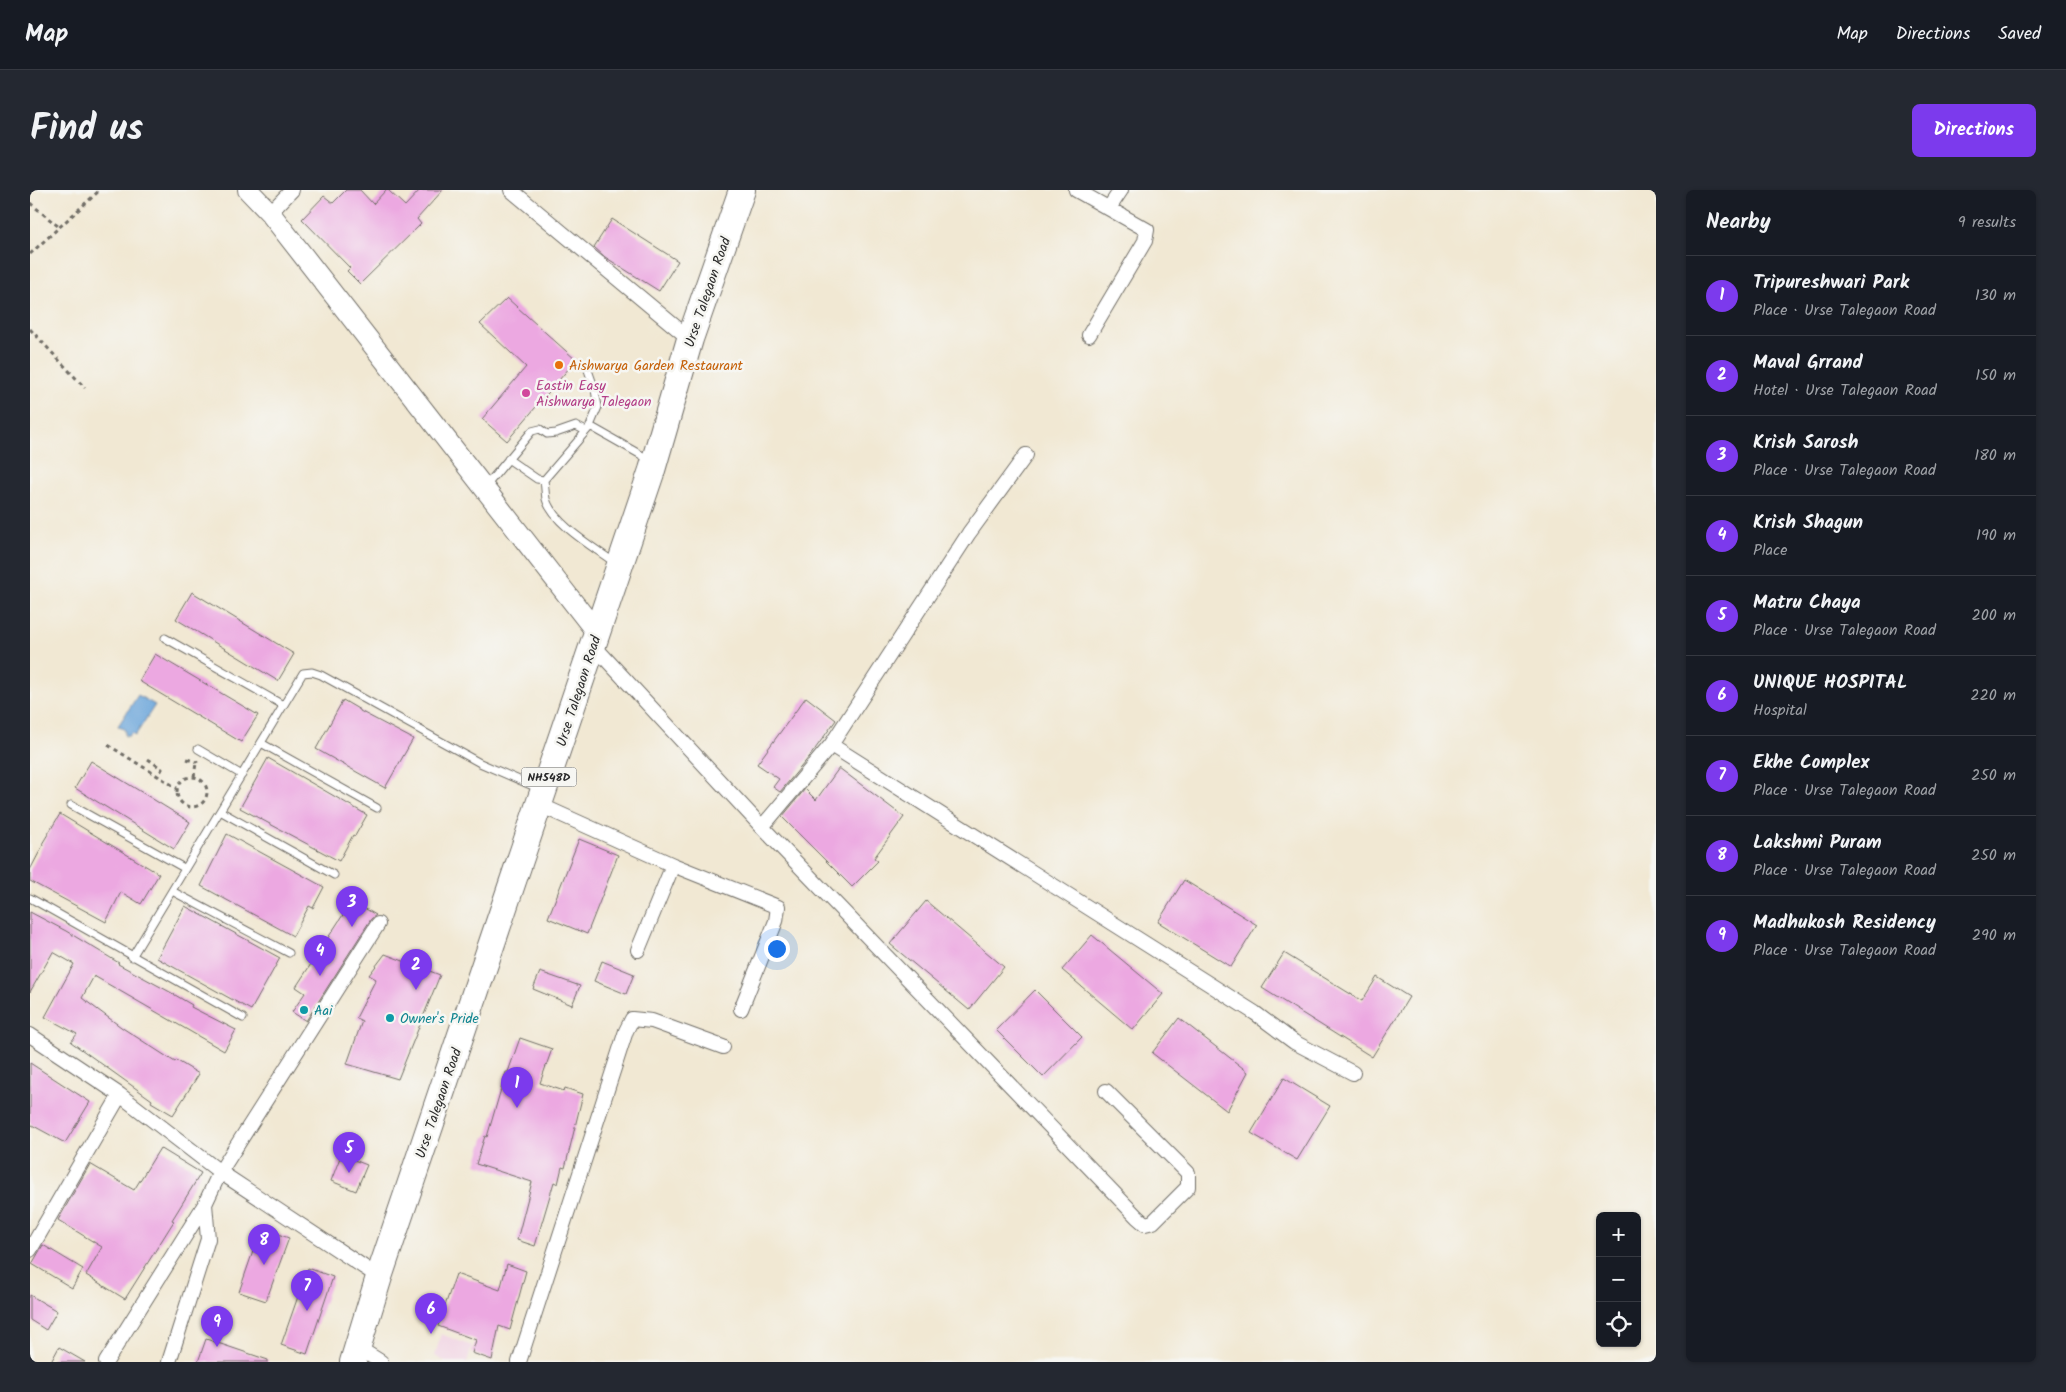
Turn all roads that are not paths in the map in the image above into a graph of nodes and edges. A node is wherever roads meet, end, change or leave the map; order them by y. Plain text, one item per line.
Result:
1 (248, 190) edge
2 (292, 190) edge
3 (511, 190) edge
4 (742, 190) edge
5 (1076, 190) edge
6 (1121, 190) edge
7 (1109, 208) junction
8 (270, 213) junction
9 (1089, 335) dead end
10 (690, 339) junction
11 (588, 370) dead end
12 (588, 429) junction
13 (1026, 455) dead end
14 (508, 460) junction
15 (654, 462) junction
16 (544, 480) junction
17 (484, 488) junction
18 (619, 567) junction
19 (165, 638) dead end
20 (595, 639) junction
21 (283, 705) junction
22 (261, 743) junction
23 (831, 745) junction
24 (198, 750) dead end
25 (242, 774) junction
26 (542, 798) junction
27 (71, 805) dead end
28 (377, 808) dead end
29 (220, 811) junction
30 (762, 827) junction
31 (673, 864) junction
32 (184, 868) junction
33 (334, 874) dead end
34 (172, 892) junction
35 (30, 898) edge
36 (378, 924) dead end
37 (638, 950) dead end
38 (289, 953) dead end
39 (132, 957) junction
40 (741, 1009) dead end
41 (243, 1018) dead end
42 (30, 1035) edge
43 (724, 1046) dead end
44 (1353, 1073) dead end
45 (1106, 1091) dead end
46 (120, 1095) junction
47 (220, 1172) junction
48 (205, 1204) junction
49 (30, 1250) edge
50 (379, 1277) junction
51 (355, 1354) edge
52 (106, 1362) edge
53 (169, 1362) edge
54 (381, 1362) edge
55 (519, 1362) edge

1 - 8 street
2 - 8 street
3 - 10 street
4 - 10 highway, Urse Talegaon Road / NH548D
5 - 7 street
6 - 7 street
7 - 9 street
8 - 17 street
10 - 15 highway, Urse Talegaon Road / NH548D
11 - 12 lane
12 - 14 lane
12 - 15 lane
12 - 16 lane
13 - 23 street
14 - 16 lane
14 - 17 lane
15 - 18 highway, Urse Talegaon Road / NH548D
16 - 18 lane
17 - 20 street
18 - 20 highway, Urse Talegaon Road / NH548D
19 - 21 lane
20 - 26 highway, Urse Talegaon Road / NH548D
20 - 30 street
21 - 22 lane
21 - 26 lane
22 - 25 lane
22 - 28 lane
23 - 30 street
23 - 44 street
24 - 25 lane
25 - 29 lane
26 - 31 street
26 - 50 highway, Urse Talegaon Road / NH548D
27 - 32 lane
29 - 32 lane
29 - 33 lane
30 - 45 street
31 - 37 street
31 - 40 street
32 - 34 lane
34 - 38 lane
34 - 39 lane
35 - 39 lane
36 - 47 street
39 - 41 lane
42 - 46 street
43 - 55 street
46 - 47 street
46 - 49 street
47 - 48 street
47 - 50 street
48 - 52 street
48 - 53 street
50 - 51 highway, Urse Talegaon Road / NH548D
51 - 54 street

